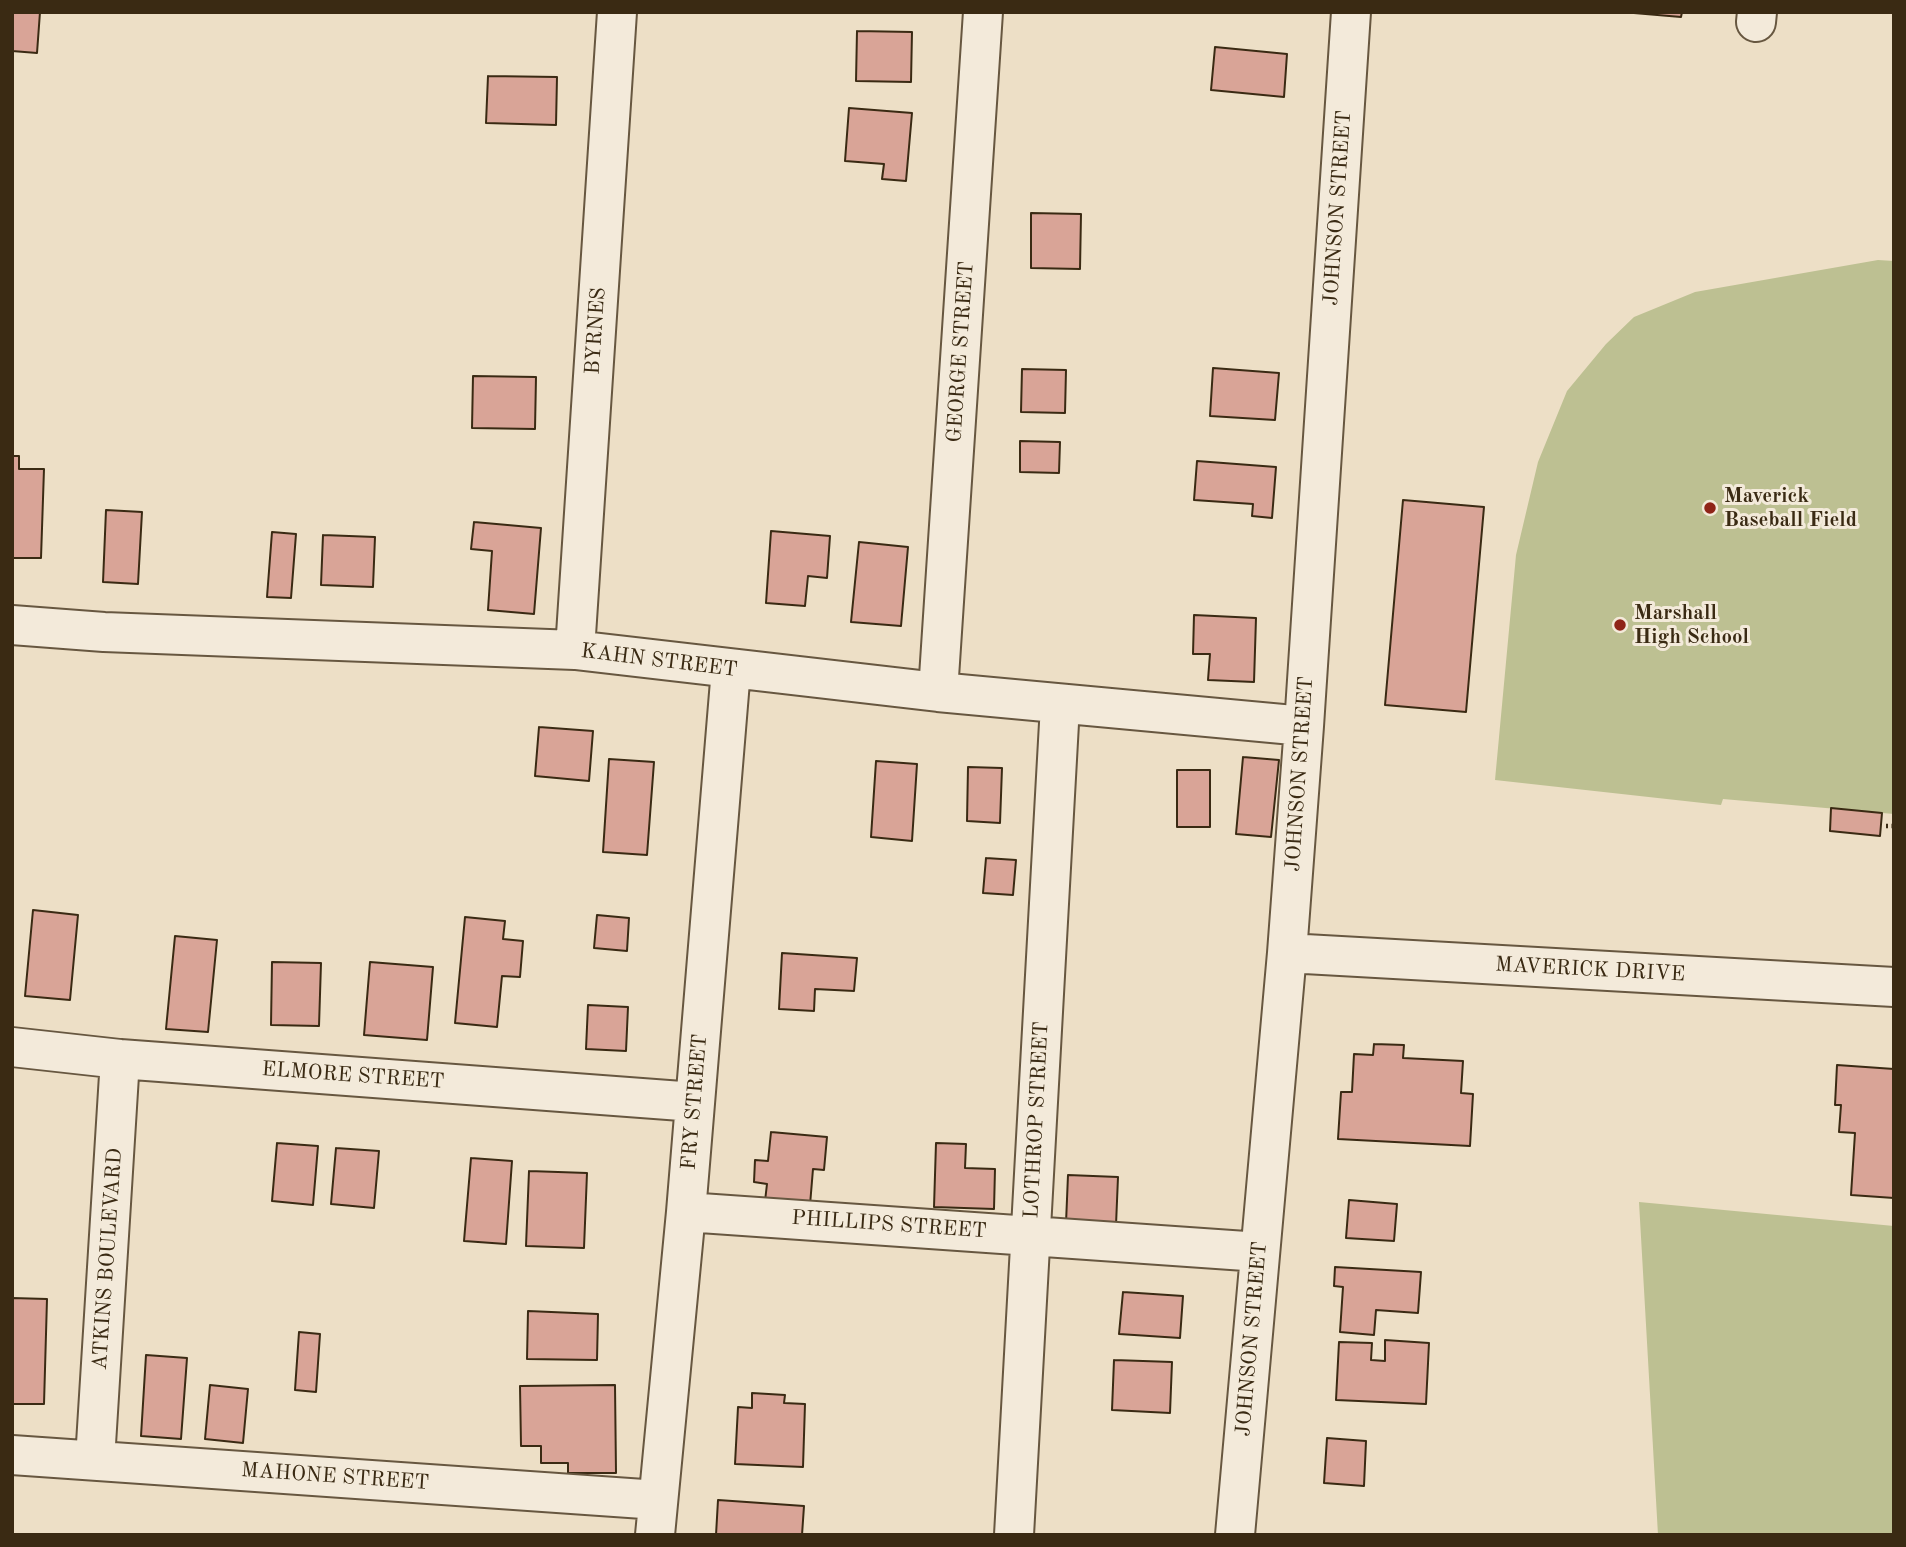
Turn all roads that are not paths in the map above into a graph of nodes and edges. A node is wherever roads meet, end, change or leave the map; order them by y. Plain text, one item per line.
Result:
1 (617, 12) edge
2 (983, 12) edge
3 (1351, 12) edge
4 (12, 625) edge
5 (575, 650) junction
6 (732, 669) junction
7 (938, 692) junction
8 (1060, 705) junction
9 (1304, 726) junction
10 (1287, 954) junction
11 (1894, 987) edge
12 (12, 1048) edge
13 (120, 1059) junction
14 (695, 1102) junction
15 (686, 1212) junction
16 (1031, 1235) junction
17 (1260, 1252) junction
18 (12, 1455) edge
19 (95, 1460) junction
20 (657, 1517) edge
21 (1014, 1535) edge
22 (1236, 1535) edge

1 - 5 street, BYRNES
2 - 7 street, GEORGE STREET
3 - 9 street, JOHNSON STREET
4 - 5 street, KAHN STREET
5 - 6 street, KAHN STREET
6 - 7 street, KAHN STREET
6 - 14 street, FRY STREET
7 - 8 street, KAHN STREET
8 - 9 street, KAHN STREET
8 - 16 street, LOTHROP STREET
9 - 10 street, JOHNSON STREET
10 - 11 street, MAVERICK DRIVE
10 - 17 street, JOHNSON STREET
12 - 13 street, ELMORE STREET
13 - 14 street, ELMORE STREET
13 - 19 street, ATKINS BOULEVARD
14 - 15 street, FRY STREET
15 - 16 street, PHILLIPS STREET
15 - 20 street, FRY STREET
16 - 17 street, PHILLIPS STREET
16 - 21 street, LOTHROP STREET
17 - 22 street, JOHNSON STREET
18 - 19 street, MAHONE STREET
19 - 20 street, MAHONE STREET

